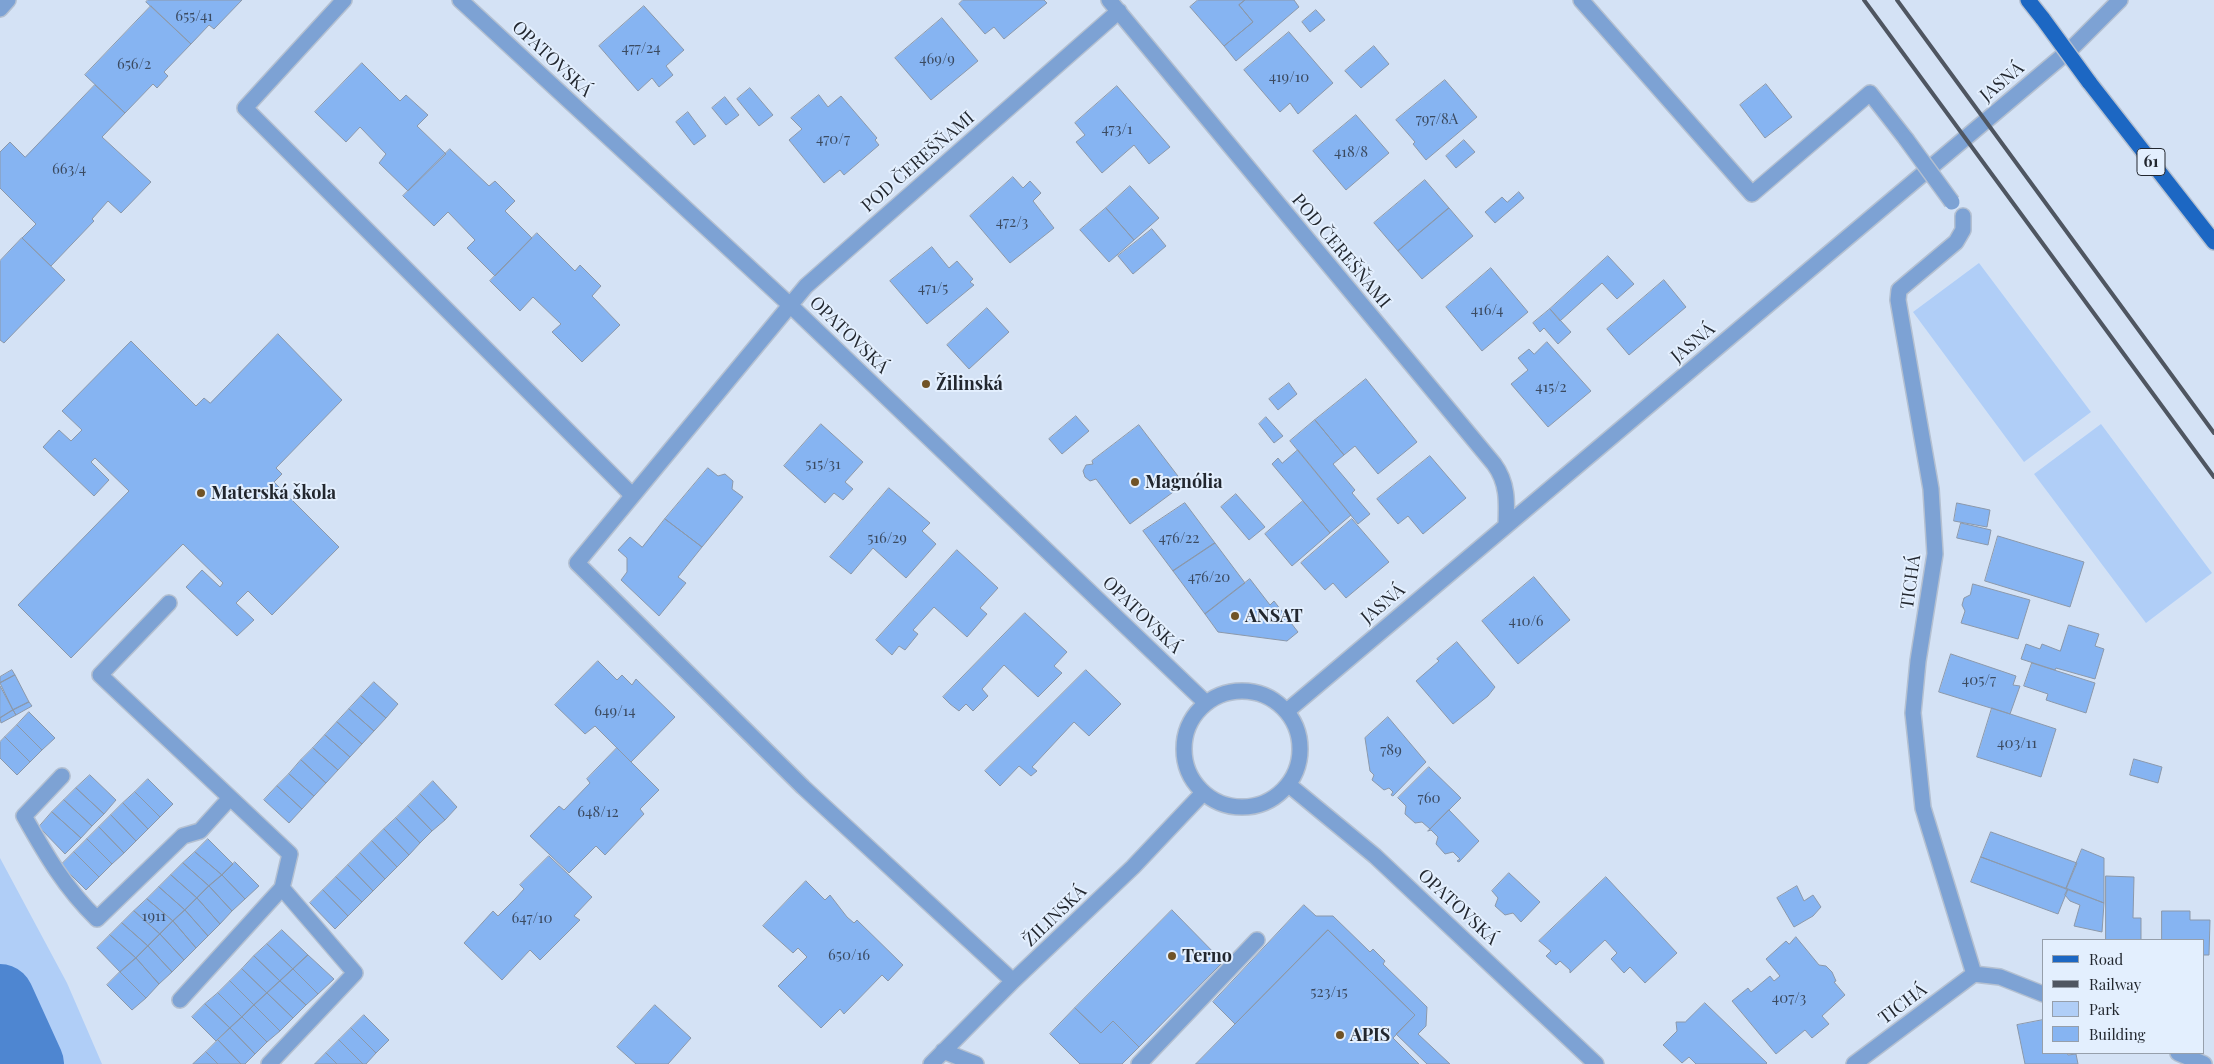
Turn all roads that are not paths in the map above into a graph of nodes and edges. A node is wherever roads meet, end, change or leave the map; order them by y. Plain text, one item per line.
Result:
1 (8, 0) edge
2 (344, 0) edge
3 (460, 0) edge
4 (1581, 0) edge
5 (2028, 0) edge
6 (2120, 0) edge
7 (1114, 6) edge
8 (0, 9) edge
9 (2214, 242) edge
10 (790, 305) junction
11 (632, 495) junction
12 (1506, 525) junction
13 (169, 603) dead end
14 (1206, 703) junction
15 (1286, 711) junction
16 (62, 776) dead end
17 (1289, 785) junction
18 (1203, 793) junction
19 (230, 798) junction
20 (282, 888) junction
21 (1257, 940) dead end
22 (1974, 974) junction
23 (1013, 981) junction
24 (2042, 994) edge
25 (180, 1000) dead end
26 (943, 1050) junction
27 (2180, 1054) edge
28 (269, 1064) edge
29 (931, 1064) edge
30 (976, 1064) edge
31 (1139, 1064) edge
32 (1596, 1064) edge
33 (1854, 1064) edge
34 (2204, 1064) edge

1 - 8 street
2 - 11 street
3 - 10 street, OPATOVSKÁ
4 - 22 street, TICHÁ, bridge
5 - 9 main road, 61, bridge
6 - 12 street, JASNÁ
7 - 10 street, POD ČEREŠŇAMI
7 - 12 street, POD ČEREŠŇAMI
10 - 11 street, POD ČEREŠŇAMI
10 - 14 street, OPATOVSKÁ
11 - 23 street, POD ČEREŠŇAMI
12 - 15 street, JASNÁ
13 - 19 street
14 - 15 street
14 - 18 street
15 - 17 street
16 - 19 street
17 - 18 street
17 - 32 street, OPATOVSKÁ
18 - 23 street, ŽILINSKÁ
19 - 20 street
20 - 25 street
20 - 28 street
21 - 31 street
22 - 24 street
22 - 33 street, TICHÁ
23 - 26 street, ŽILINSKÁ
26 - 29 street, ŽILINSKÁ
26 - 30 street
27 - 34 street

